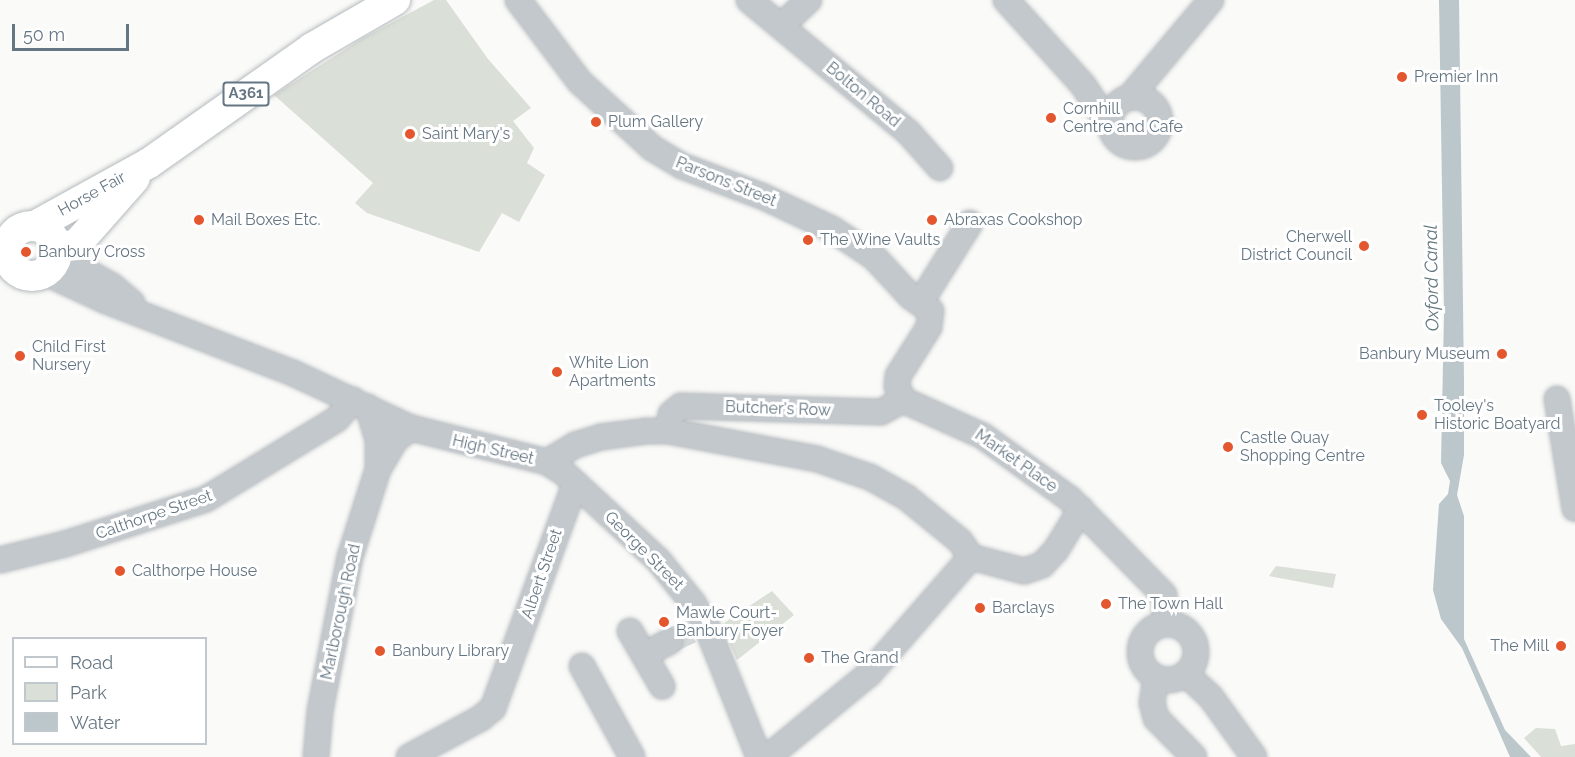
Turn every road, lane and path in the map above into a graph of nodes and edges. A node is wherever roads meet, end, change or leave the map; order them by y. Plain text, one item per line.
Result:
1 (395, 0) edge
2 (518, 0) edge
3 (749, 0) edge
4 (809, 0) edge
5 (1006, 0) edge
6 (1211, 0) edge
7 (781, 26) junction
8 (1083, 86) junction
9 (1134, 99) junction
10 (1109, 124) junction
11 (940, 168) dead end
12 (970, 223) dead end
13 (21, 248) edge
14 (926, 307) junction
15 (1557, 399) dead end
16 (903, 400) junction
17 (360, 403) junction
18 (411, 428) junction
19 (668, 431) junction
20 (547, 462) junction
21 (378, 469) junction
22 (575, 484) junction
23 (1080, 509) junction
24 (1575, 509) edge
25 (971, 557) junction
26 (0, 560) edge
27 (1166, 623) junction
28 (630, 631) dead end
29 (688, 632) junction
30 (646, 654) junction
31 (582, 666) dead end
32 (1186, 674) junction
33 (1156, 678) junction
34 (662, 686) dead end
35 (316, 757) edge
36 (409, 757) edge
37 (632, 757) edge
38 (759, 757) edge
39 (768, 757) edge
40 (1194, 757) edge
41 (1254, 757) edge

1 - 13 main road, Horse Fair / A361
2 - 14 street, Parsons Street
3 - 7 street, Bolton Road
4 - 7 street
5 - 8 street
6 - 9 street
7 - 11 street, Bolton Road
8 - 9 street
8 - 10 street
9 - 10 street
9 - 10 street
12 - 14 street
13 - 17 street, High Street
14 - 16 street
15 - 24 street
16 - 19 street, Butcher's Row
16 - 23 street, Market Place
17 - 18 street, High Street
17 - 21 street, Marlborough Road
17 - 26 street, Calthorpe Street
18 - 20 street, High Street
18 - 21 street, Marlborough Road
19 - 20 street, High Street
19 - 25 street, High Street
20 - 22 street, George Street
21 - 35 street, Marlborough Road
22 - 29 street, George Street
22 - 36 street, Albert Street
23 - 25 street
23 - 27 street, Market Place
25 - 39 street
27 - 32 street
27 - 33 street
28 - 30 street
29 - 30 street
29 - 38 street, George Street
30 - 34 street
31 - 37 street
32 - 33 street
32 - 41 street
33 - 40 street

